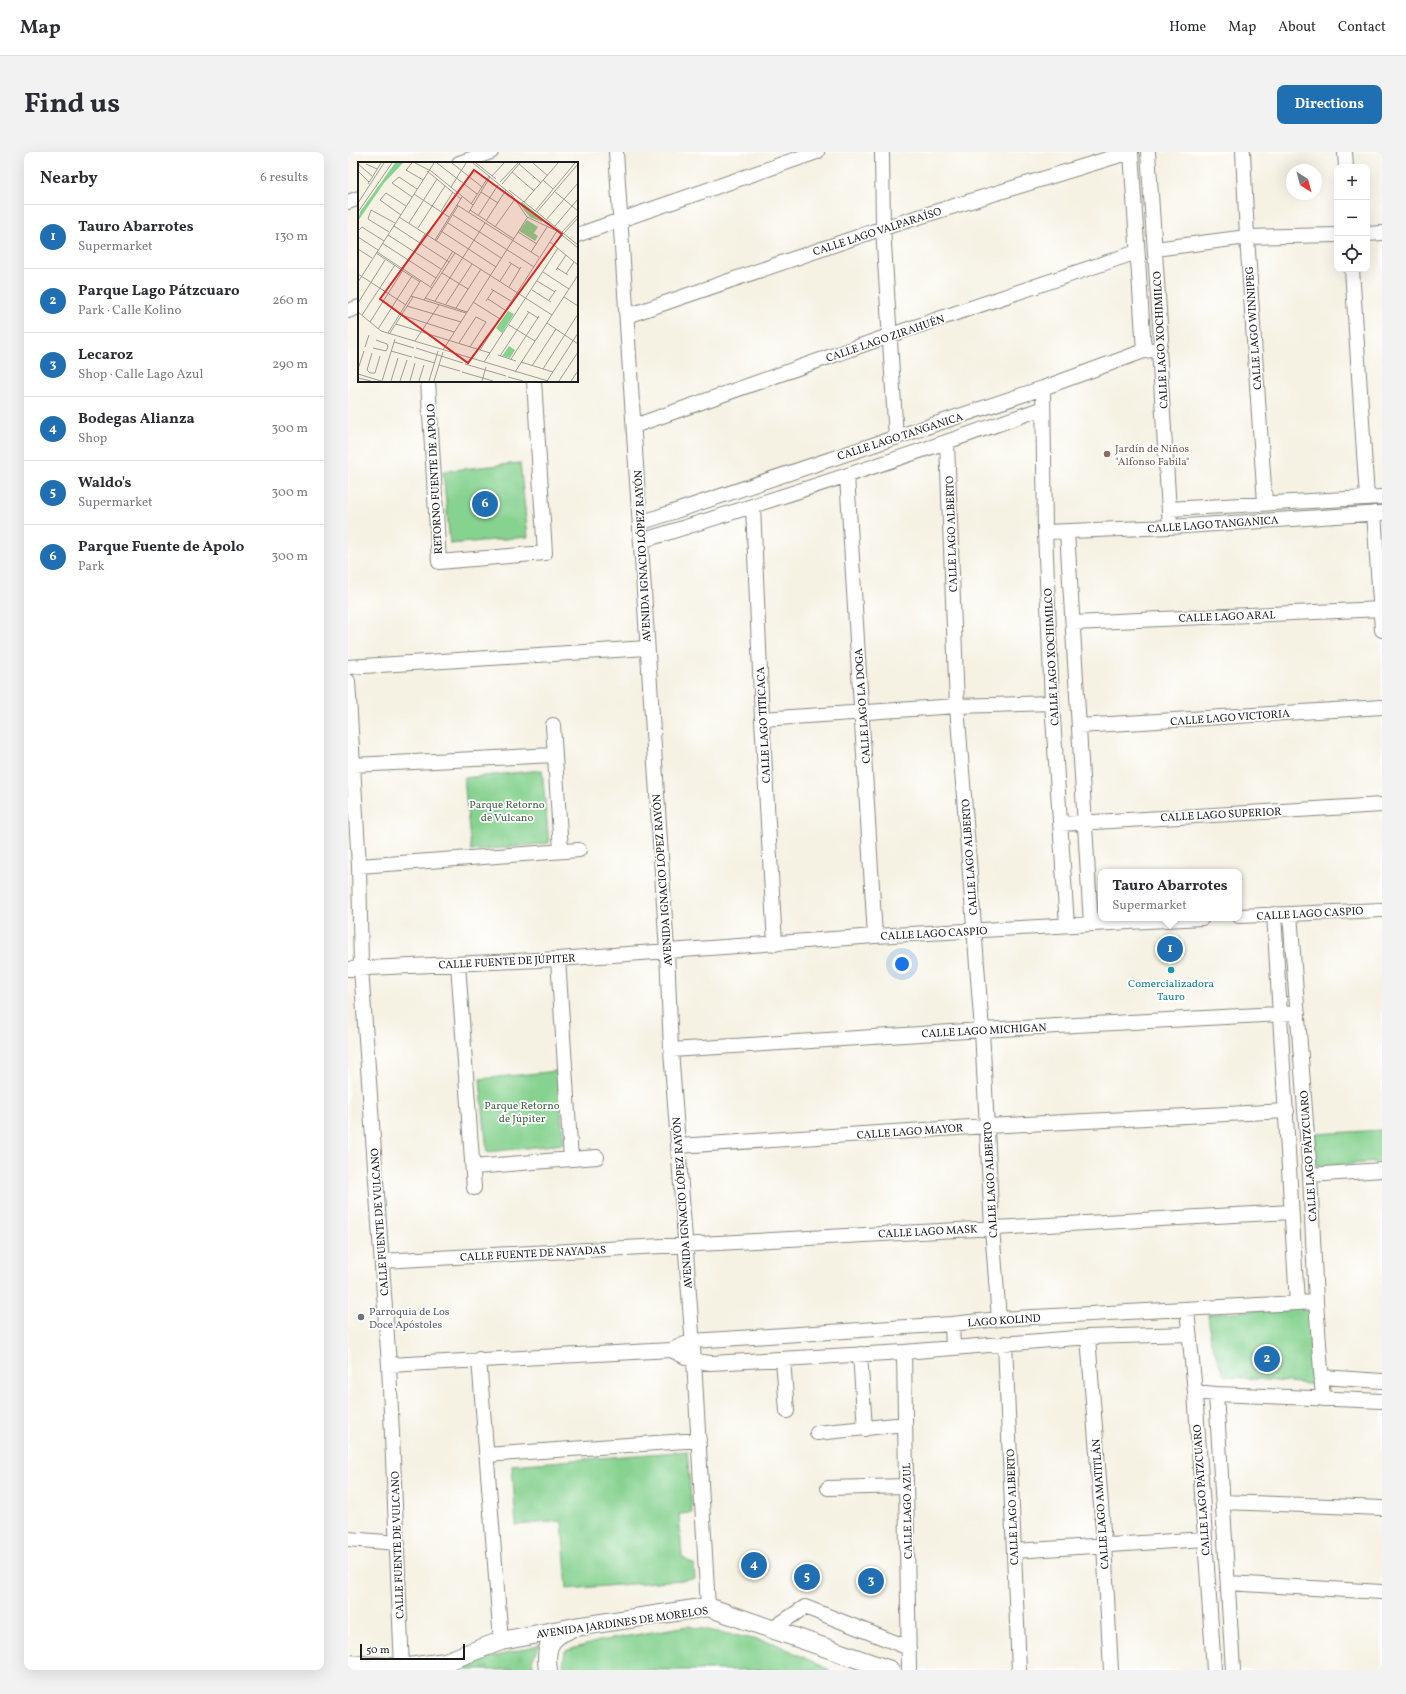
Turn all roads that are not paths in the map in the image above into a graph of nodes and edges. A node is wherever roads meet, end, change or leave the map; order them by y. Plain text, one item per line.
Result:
1 (491, 152) edge
2 (616, 152) edge
3 (817, 152) edge
4 (882, 152) edge
5 (1130, 152) edge
6 (1148, 152) edge
7 (1243, 152) edge
8 (1345, 152) edge
9 (462, 162) edge
10 (1346, 164) edge
11 (358, 198) edge
12 (348, 202) edge
13 (621, 220) junction
14 (882, 228) junction
15 (1382, 233) edge
16 (1370, 234) edge
17 (578, 235) edge
18 (1334, 235) edge
19 (1247, 237) junction
20 (1155, 249) junction
21 (1137, 252) junction
22 (1352, 272) edge
23 (358, 307) edge
24 (348, 311) edge
25 (627, 316) junction
26 (888, 336) junction
27 (1159, 349) junction
28 (1144, 352) junction
29 (428, 382) edge
30 (534, 382) edge
31 (1043, 388) junction
32 (1043, 408) junction
33 (634, 426) junction
34 (896, 438) junction
35 (947, 443) junction
36 (820, 463) junction
37 (847, 476) junction
38 (823, 483) junction
39 (1382, 497) edge
40 (1367, 498) junction
41 (1265, 503) junction
42 (753, 506) junction
43 (1169, 509) junction
44 (1378, 513) edge
45 (640, 523) junction
46 (1170, 527) junction
47 (1044, 532) junction
48 (1067, 532) junction
49 (641, 541) junction
50 (1381, 610) edge
51 (1072, 623) junction
52 (1382, 630) edge
53 (647, 648) junction
54 (348, 667) edge
55 (348, 681) edge
56 (1052, 703) junction
57 (957, 706) junction
58 (1382, 707) edge
59 (863, 713) junction
60 (762, 719) junction
61 (553, 725) dead end
62 (1079, 726) junction
63 (554, 755) junction
64 (353, 765) junction
65 (1382, 804) edge
66 (1084, 822) junction
67 (1060, 824) junction
68 (579, 850) dead end
69 (561, 851) junction
70 (359, 866) junction
71 (1382, 910) edge
72 (1274, 914) junction
73 (1290, 914) junction
74 (1242, 916) edge
75 (1146, 921) edge
76 (1091, 924) junction
77 (1067, 925) junction
78 (974, 932) junction
79 (875, 936) junction
80 (775, 944) junction
81 (667, 951) junction
82 (558, 959) junction
83 (458, 964) junction
84 (354, 969) edge
85 (1298, 1013) junction
86 (1280, 1014) junction
87 (982, 1030) junction
88 (671, 1050) junction
89 (1301, 1064) junction
90 (1284, 1065) junction
91 (1287, 1111) junction
92 (987, 1126) junction
93 (678, 1146) junction
94 (597, 1156) dead end
95 (571, 1159) junction
96 (473, 1167) junction
97 (1382, 1170) edge
98 (1310, 1175) junction
99 (474, 1188) dead end
100 (1291, 1212) junction
101 (992, 1228) junction
102 (685, 1245) junction
103 (382, 1261) junction
104 (1316, 1302) junction
105 (1297, 1303) junction
106 (1186, 1310) junction
107 (999, 1319) junction
108 (952, 1324) junction
109 (1189, 1334) junction
110 (1088, 1338) junction
111 (692, 1342) junction
112 (1005, 1343) junction
113 (953, 1348) junction
114 (672, 1350) junction
115 (904, 1352) junction
116 (860, 1354) junction
117 (479, 1359) junction
118 (783, 1359) junction
119 (694, 1362) junction
120 (389, 1365) junction
121 (1322, 1377) junction
122 (1382, 1381) edge
123 (1195, 1392) junction
124 (1216, 1394) junction
125 (1323, 1399) junction
126 (1382, 1401) edge
127 (787, 1411) dead end
128 (905, 1424) junction
129 (865, 1428) junction
130 (817, 1433) dead end
131 (699, 1440) junction
132 (486, 1455) junction
133 (906, 1486) junction
134 (828, 1488) dead end
135 (1223, 1502) junction
136 (1382, 1508) edge
137 (348, 1539) edge
138 (1205, 1539) junction
139 (398, 1543) junction
140 (1104, 1544) junction
141 (1014, 1551) junction
142 (1206, 1554) junction
143 (1226, 1554) junction
144 (1228, 1583) junction
145 (1382, 1592) edge
146 (708, 1607) junction
147 (574, 1627) junction
148 (772, 1629) junction
149 (501, 1641) junction
150 (909, 1648) junction
151 (858, 1663) edge
152 (348, 1664) edge
153 (402, 1668) junction
154 (548, 1670) edge
155 (890, 1670) edge
156 (910, 1670) edge
157 (1019, 1670) edge
158 (1111, 1670) edge
159 (1214, 1670) edge
160 (1233, 1670) edge

1 - 9 street
2 - 13 street, AVENIDA IGNACIO LÓPEZ RAYÓN
3 - 13 street
4 - 14 street
5 - 14 street, CALLE LAGO VALPARAÍSO
5 - 21 street, CALLE LAGO XOCHIMILCO
6 - 20 street, CALLE LAGO XOCHIMILCO
7 - 19 street, CALLE LAGO WINNIPEG
8 - 10 street
11 - 12 street
13 - 17 street
13 - 25 street, AVENIDA IGNACIO LÓPEZ RAYÓN
14 - 25 street, CALLE LAGO VALPARAÍSO
14 - 26 street
15 - 16 street
18 - 19 street
19 - 20 street
19 - 41 street, CALLE LAGO WINNIPEG
20 - 27 street, CALLE LAGO XOCHIMILCO
21 - 26 street, CALLE LAGO ZIRAHUÉN
21 - 28 street, CALLE LAGO XOCHIMILCO
22 - 40 street
23 - 24 street
25 - 33 street, AVENIDA IGNACIO LÓPEZ RAYÓN
26 - 33 street, CALLE LAGO ZIRAHUÉN
26 - 34 street
27 - 28 street, CALLE LAGO TANGANICA
27 - 43 street, CALLE LAGO XOCHIMILCO
28 - 31 street, CALLE LAGO TANGANICA
29 - 30 street, RETORNO FUENTE DE APOLO
31 - 32 street, CALLE LAGO XOCHIMILCO
31 - 34 street, CALLE LAGO TANGANICA
32 - 35 street, CALLE LAGO TANGANICA
32 - 47 street, CALLE LAGO XOCHIMILCO
33 - 45 street, AVENIDA IGNACIO LÓPEZ RAYÓN
34 - 36 street, CALLE LAGO TANGANICA
35 - 37 street, CALLE LAGO TANGANICA
35 - 57 street, CALLE LAGO ALBERTO
36 - 38 street
36 - 45 street, CALLE LAGO TANGANICA
37 - 38 street, CALLE LAGO TANGANICA
37 - 59 street, CALLE LAGO LA DOGA
38 - 42 street, CALLE LAGO TANGANICA
39 - 40 street, CALLE LAGO TANGANICA
40 - 41 street, CALLE LAGO TANGANICA
41 - 43 street, CALLE LAGO TANGANICA
42 - 49 street, CALLE LAGO TANGANICA
42 - 60 street, CALLE LAGO TITICACA
43 - 46 street, CALLE LAGO XOCHIMILCO
44 - 46 street, CALLE LAGO TANGANICA
44 - 50 street
45 - 49 street, AVENIDA IGNACIO LÓPEZ RAYÓN
46 - 48 street, CALLE LAGO TANGANICA
47 - 48 street, CALLE LAGO TANGANICA
47 - 56 street, CALLE LAGO XOCHIMILCO
48 - 51 street, CALLE LAGO XOCHIMILCO
49 - 53 street, AVENIDA IGNACIO LÓPEZ RAYÓN
50 - 51 street, CALLE LAGO ARAL
50 - 52 street
51 - 62 street, CALLE LAGO XOCHIMILCO
53 - 54 street
53 - 81 street, AVENIDA IGNACIO LÓPEZ RAYÓN
55 - 64 street, CALLE FUENTE DE VULCANO
56 - 57 street
56 - 67 street, CALLE LAGO XOCHIMILCO
57 - 59 street
57 - 78 street, CALLE LAGO ALBERTO
58 - 62 street, CALLE LAGO VICTORIA
59 - 60 street
59 - 79 street, CALLE LAGO LA DOGA
60 - 80 street, CALLE LAGO TITICACA
61 - 63 street
62 - 66 street, CALLE LAGO XOCHIMILCO
63 - 64 street
63 - 69 street
64 - 70 street, CALLE FUENTE DE VULCANO
65 - 66 street, CALLE LAGO SUPERIOR
66 - 67 street, CALLE LAGO SUPERIOR
66 - 76 street, CALLE LAGO XOCHIMILCO
67 - 77 street, CALLE LAGO XOCHIMILCO
68 - 69 street
69 - 70 street
70 - 84 street, CALLE FUENTE DE VULCANO
71 - 73 street, CALLE LAGO CASPIO
72 - 73 street, CALLE LAGO CASPIO
72 - 74 street, CALLE LAGO CASPIO
72 - 86 street, CALLE LAGO PÁTZCUARO
73 - 85 street, CALLE LAGO PÁTZCUARO
75 - 76 street, CALLE LAGO CASPIO
76 - 77 street, CALLE LAGO CASPIO
77 - 78 street, CALLE LAGO CASPIO
78 - 79 street, CALLE LAGO CASPIO
78 - 87 street, CALLE LAGO ALBERTO
79 - 80 street, CALLE LAGO CASPIO
80 - 81 street, CALLE LAGO CASPIO
81 - 82 street, CALLE FUENTE DE JÚPITER
81 - 88 street, AVENIDA IGNACIO LÓPEZ RAYÓN
82 - 83 street, CALLE FUENTE DE JÚPITER
82 - 95 street
83 - 84 street, CALLE FUENTE DE JÚPITER
83 - 96 street
84 - 103 street, CALLE FUENTE DE VULCANO
85 - 86 street, CALLE LAGO MICHIGAN
85 - 89 street, CALLE LAGO PÁTZCUARO
86 - 87 street, CALLE LAGO MICHIGAN
86 - 90 street, CALLE LAGO PÁTZCUARO
87 - 88 street, CALLE LAGO MICHIGAN
87 - 92 street, CALLE LAGO ALBERTO
88 - 93 street, AVENIDA IGNACIO LÓPEZ RAYÓN
89 - 90 street
89 - 98 street, CALLE LAGO PÁTZCUARO
90 - 91 street, CALLE LAGO PÁTZCUARO
91 - 92 street, CALLE LAGO MAYOR
91 - 100 street, CALLE LAGO PÁTZCUARO
92 - 93 street, CALLE LAGO MAYOR
92 - 101 street, CALLE LAGO ALBERTO
93 - 102 street, AVENIDA IGNACIO LÓPEZ RAYÓN
94 - 95 street
95 - 96 street
96 - 99 street
97 - 98 street
98 - 104 street, CALLE LAGO PÁTZCUARO
100 - 101 street, CALLE LAGO MASK
100 - 105 street, CALLE LAGO PÁTZCUARO
101 - 102 street, CALLE LAGO MASK
101 - 107 street, CALLE LAGO ALBERTO
102 - 103 street, CALLE FUENTE DE NAYADAS
102 - 111 street, AVENIDA IGNACIO LÓPEZ RAYÓN
103 - 120 street, CALLE FUENTE DE VULCANO
104 - 105 street, LAGO KOLIND
104 - 121 street, CALLE LAGO PÁTZCUARO
105 - 106 street, LAGO KOLIND
106 - 107 street, LAGO KOLIND
106 - 109 street, CALLE LAGO PÁTZCUARO
107 - 108 street, LAGO KOLIND
108 - 111 street, LAGO KOLIND
108 - 113 street
109 - 110 street
109 - 123 street, CALLE LAGO PÁTZCUARO
110 - 112 street
110 - 140 street, CALLE LAGO AMATITLÁN
111 - 114 street, LAGO KOLIND
111 - 119 street, AVENIDA IGNACIO LÓPEZ RAYÓN
112 - 113 street
112 - 141 street, CALLE LAGO ALBERTO
113 - 115 street
114 - 117 street
114 - 119 street
115 - 116 street
115 - 128 street, CALLE LAGO AZUL
116 - 118 street
116 - 129 street
117 - 120 street
117 - 132 street
118 - 119 street
118 - 127 street
119 - 131 street, AVENIDA IGNACIO LÓPEZ RAYÓN
120 - 139 street, CALLE FUENTE DE VULCANO
121 - 122 street
121 - 125 street, CALLE LAGO PÁTZCUARO
123 - 124 street
123 - 138 street, CALLE LAGO PÁTZCUARO
124 - 125 street
124 - 135 street, CALLE LAGO PÁTZCUARO
125 - 126 street
128 - 129 street
128 - 133 street, CALLE LAGO AZUL
129 - 130 street
131 - 132 street
131 - 146 street, AVENIDA IGNACIO LÓPEZ RAYÓN
132 - 149 street
133 - 134 street
133 - 150 street, CALLE LAGO AZUL
135 - 136 street
135 - 143 street, CALLE LAGO PÁTZCUARO
137 - 139 street
138 - 140 street
138 - 142 street, CALLE LAGO PÁTZCUARO
139 - 153 street, CALLE FUENTE DE VULCANO
140 - 141 street
140 - 158 street, CALLE LAGO AMATITLÁN
141 - 157 street, CALLE LAGO ALBERTO
142 - 143 street
142 - 159 street, CALLE LAGO PÁTZCUARO
143 - 144 street, CALLE LAGO PÁTZCUARO
144 - 145 street
144 - 160 street, CALLE LAGO PÁTZCUARO
146 - 147 main road, AVENIDA JARDINES DE MORELOS
146 - 148 main road, AVENIDA JARDINES DE MORELOS
147 - 149 main road, AVENIDA JARDINES DE MORELOS
147 - 154 main road
148 - 150 street
148 - 151 main road, AVENIDA JARDINES DE MORELOS
149 - 153 main road, AVENIDA JARDINES DE MORELOS
150 - 156 street, CALLE LAGO AZUL
151 - 155 main road, AVENIDA JARDINES DE MORELOS
152 - 153 main road, AVENIDA JARDINES DE MORELOS

